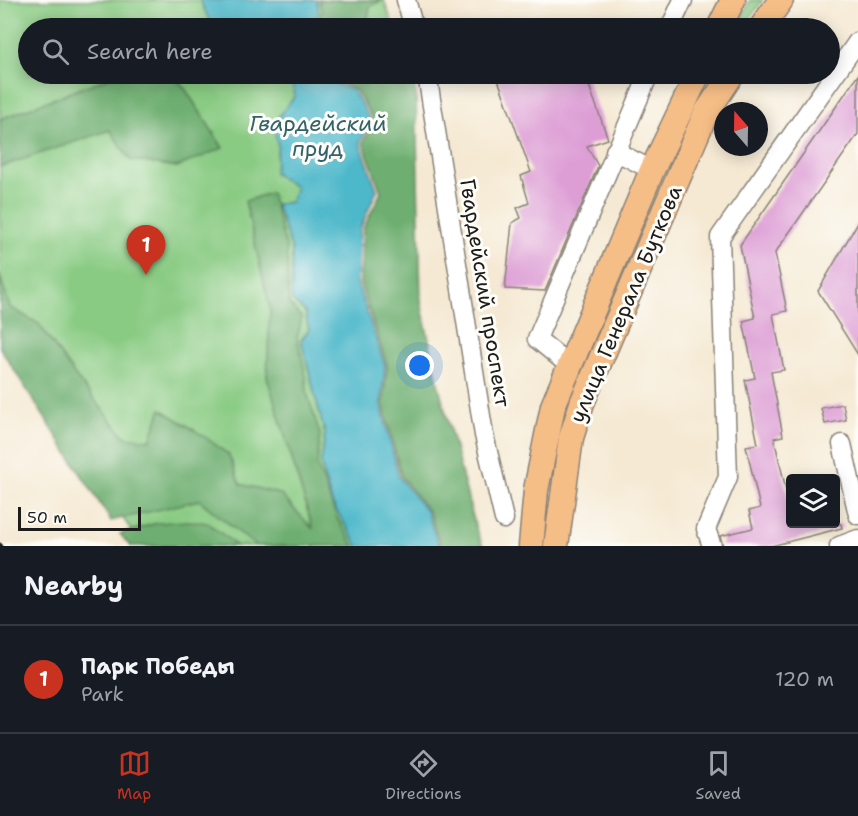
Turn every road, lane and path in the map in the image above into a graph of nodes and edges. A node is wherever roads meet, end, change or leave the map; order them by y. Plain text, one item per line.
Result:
1 (406, 0) edge
2 (683, 0) edge
3 (733, 0) edge
4 (781, 0) edge
5 (411, 18) edge
6 (674, 18) edge
7 (724, 18) edge
8 (768, 18) edge
9 (858, 41) edge
10 (840, 67) edge
11 (429, 84) edge
12 (645, 84) edge
13 (693, 84) edge
14 (725, 84) edge
15 (828, 84) edge
16 (615, 151) junction
17 (652, 170) junction
18 (570, 366) junction
19 (842, 444) dead end
20 (858, 515) edge
21 (504, 519) dead end
22 (858, 539) edge
23 (531, 546) edge
24 (556, 546) edge
25 (712, 546) edge
26 (839, 546) edge

1 - 5 street
2 - 6 street
3 - 7 main road
4 - 8 main road
9 - 10 street
11 - 21 street, Гвардейский проспект
12 - 16 street
13 - 17 main road, улица Генерала Буткова
14 - 24 main road, улица Генерала Буткова
15 - 25 street
16 - 17 street
16 - 18 street
17 - 18 main road, улица Генерала Буткова
18 - 23 main road, улица Генерала Буткова
19 - 20 street
22 - 26 street

